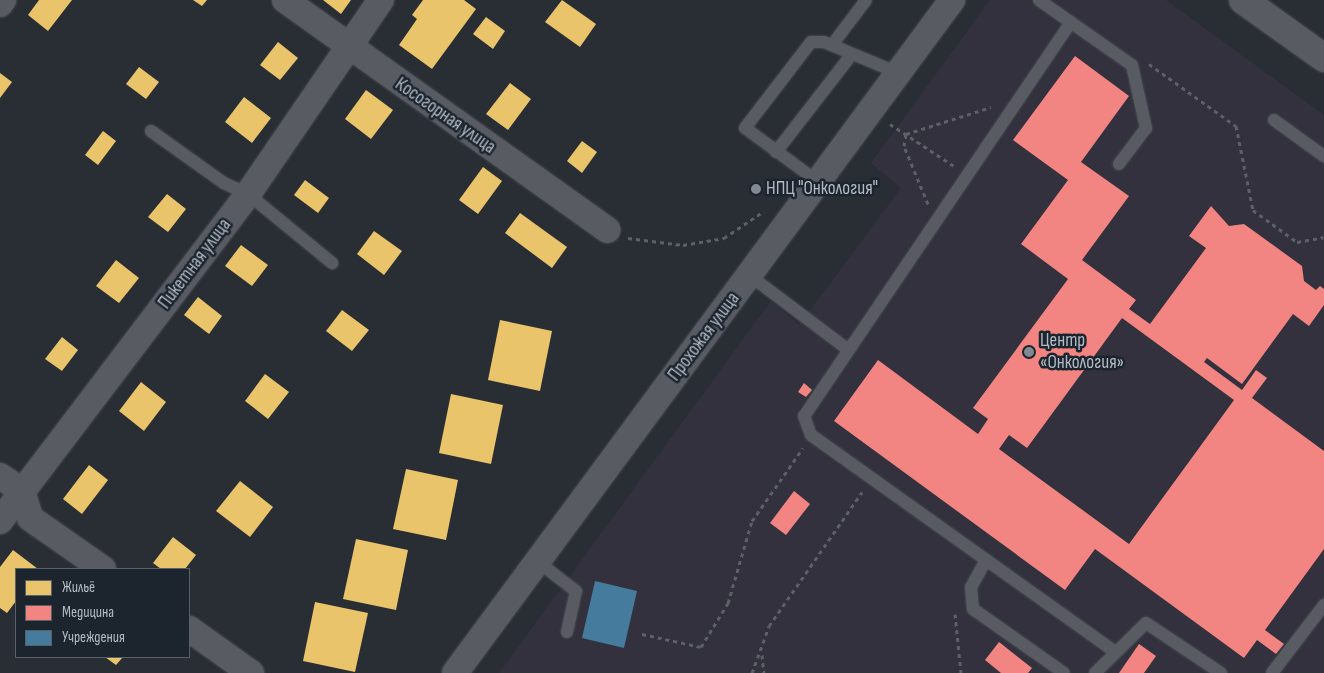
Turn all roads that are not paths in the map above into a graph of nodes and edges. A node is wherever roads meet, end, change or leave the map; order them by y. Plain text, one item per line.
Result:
1 (3, 0) edge
2 (284, 0) edge
3 (381, 0) edge
4 (866, 0) edge
5 (952, 0) edge
6 (1039, 0) edge
7 (1243, 0) edge
8 (0, 4) edge
9 (1070, 22) junction
10 (832, 45) junction
11 (345, 46) junction
12 (852, 54) junction
13 (1324, 58) edge
14 (896, 72) junction
15 (1274, 120) dead end
16 (152, 132) dead end
17 (776, 152) junction
18 (1324, 156) edge
19 (1119, 164) dead end
20 (817, 181) junction
21 (248, 194) junction
22 (607, 230) road end
23 (332, 263) dead end
24 (749, 275) junction
25 (846, 348) junction
26 (0, 476) edge
27 (22, 491) junction
28 (0, 521) edge
29 (537, 562) junction
30 (985, 562) junction
31 (102, 568) edge
32 (1324, 605) edge
33 (190, 630) edge
34 (567, 632) dead end
35 (1115, 652) junction
36 (251, 673) edge
37 (454, 673) edge
38 (1064, 673) edge
39 (1095, 673) edge
40 (1221, 673) edge
41 (1272, 673) edge

1 - 8 street
2 - 11 street, Косогорная улица
3 - 11 street, Пикетная улица
4 - 10 lane
5 - 14 street, Прохожая улица
6 - 9 lane
7 - 13 street
9 - 19 lane
9 - 25 lane
10 - 12 lane
10 - 17 lane
11 - 21 street, Пикетная улица
11 - 22 street, Косогорная улица
12 - 14 lane
12 - 17 lane
14 - 20 street, Прохожая улица
15 - 18 lane
16 - 21 lane
17 - 20 lane
20 - 24 street, Прохожая улица
21 - 23 lane
21 - 27 street, Пикетная улица
24 - 25 lane
24 - 29 street, Прохожая улица
25 - 30 lane
26 - 27 street
27 - 28 street, Пикетная улица
27 - 31 street
29 - 34 lane
29 - 37 street, Прохожая улица
30 - 35 lane
30 - 38 lane
32 - 41 lane
33 - 36 street
35 - 39 lane
35 - 40 lane

